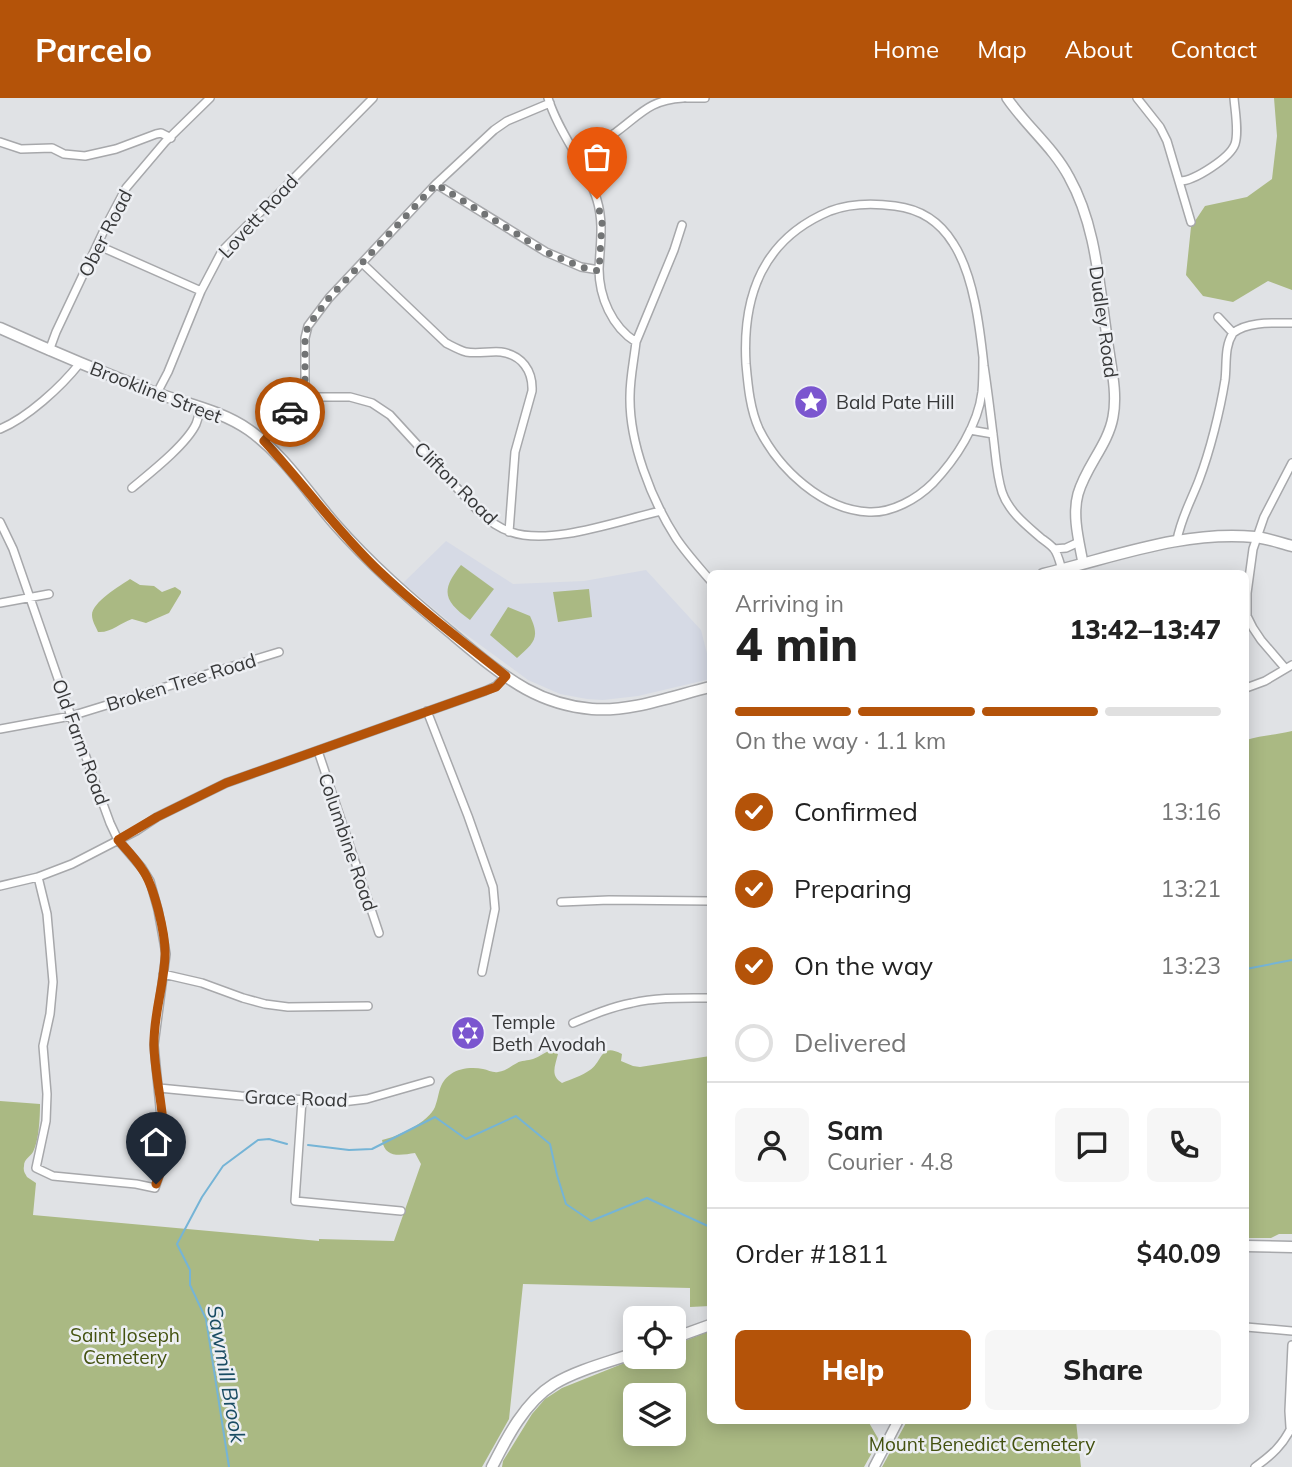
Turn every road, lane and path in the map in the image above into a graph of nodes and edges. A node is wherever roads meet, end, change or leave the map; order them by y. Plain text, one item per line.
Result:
1 (210, 98) edge
2 (373, 98) edge
3 (685, 98) edge
4 (705, 98) edge
5 (1007, 98) edge
6 (1138, 98) edge
7 (1234, 98) edge
8 (549, 101) edge
9 (171, 138) junction
10 (0, 142) edge
11 (575, 155) junction
12 (1180, 181) junction
13 (436, 184) junction
14 (1191, 222) dead end
15 (681, 225) dead end
16 (97, 246) junction
17 (362, 262) junction
18 (599, 271) junction
19 (201, 291) junction
20 (1218, 317) dead end
21 (1292, 323) edge
22 (0, 328) edge
23 (1233, 333) junction
24 (636, 342) junction
25 (49, 351) junction
26 (983, 358) junction
27 (80, 363) junction
28 (157, 393) junction
29 (303, 397) junction
30 (201, 408) junction
31 (0, 429) edge
32 (970, 430) junction
33 (993, 434) junction
34 (264, 441) junction
35 (1292, 463) edge
36 (132, 488) dead end
37 (662, 511) junction
38 (0, 522) edge
39 (509, 532) junction
40 (1258, 537) junction
41 (1177, 540) junction
42 (1079, 542) junction
43 (1292, 546) edge
44 (1054, 549) junction
45 (1083, 563) junction
46 (1062, 569) junction
47 (1058, 570) edge
48 (1249, 574) edge
49 (707, 576) edge
50 (49, 594) dead end
51 (29, 597) junction
52 (0, 603) edge
53 (1249, 619) edge
54 (279, 652) dead end
55 (1288, 666) edge
56 (506, 676) junction
57 (1249, 687) edge
58 (707, 688) edge
59 (427, 711) junction
60 (71, 716) junction
61 (0, 729) edge
62 (318, 751) junction
63 (118, 840) junction
64 (38, 877) junction
65 (0, 886) edge
66 (707, 901) edge
67 (561, 902) dead end
68 (379, 933) dead end
69 (482, 972) dead end
70 (163, 974) junction
71 (707, 998) edge
72 (368, 1006) dead end
73 (573, 1023) dead end
74 (430, 1081) dead end
75 (159, 1088) junction
76 (302, 1100) junction
77 (401, 1211) dead end
78 (1249, 1247) edge
79 (1292, 1247) edge
80 (707, 1326) edge
81 (1249, 1327) edge
82 (1292, 1331) edge
83 (686, 1334) edge
84 (1292, 1345) edge
85 (623, 1357) edge
86 (896, 1424) edge
87 (1291, 1426) edge
88 (492, 1467) edge
89 (874, 1467) edge
90 (1255, 1467) edge

1 - 9 street, Ober Road
2 - 19 street, Lovett Road
3 - 4 street
3 - 11 street
5 - 42 street, Dudley Road
6 - 12 street
7 - 12 street
8 - 11 street
8 - 13 street
9 - 10 street
9 - 16 street, Ober Road
11 - 18 street
12 - 14 street
13 - 17 street
13 - 18 street
15 - 24 street
16 - 19 street
16 - 25 street, Ober Road
17 - 29 street
17 - 39 street
18 - 24 street
19 - 28 street, Lovett Road
20 - 23 street
21 - 23 street
22 - 25 main road, Brookline Street
23 - 41 street
24 - 37 street
25 - 27 main road, Brookline Street
26 - 32 street
26 - 32 street
26 - 33 street
27 - 28 main road, Brookline Street
27 - 31 street
28 - 30 main road, Brookline Street
29 - 34 street
29 - 39 street, Clifton Road
30 - 34 main road, Brookline Street
30 - 36 street
32 - 33 street
33 - 44 street
34 - 56 main road, Brookline Street
35 - 40 street
37 - 39 street, Clifton Road
37 - 49 street
38 - 51 street, Old Farm Road
40 - 41 main road
40 - 43 main road
40 - 48 street
41 - 45 main road
42 - 44 street
42 - 45 street, Dudley Road
44 - 46 street
45 - 46 main road
46 - 47 main road
50 - 51 street
51 - 52 street
51 - 60 street, Old Farm Road
53 - 55 street
54 - 60 street, Broken Tree Road
55 - 57 street
56 - 58 main road, Brookline Street
56 - 59 street
59 - 62 street
59 - 69 street
60 - 61 street, Broken Tree Road
60 - 63 street, Old Farm Road
62 - 63 street
62 - 68 street, Columbine Road
63 - 64 street
63 - 70 street, Old Farm Road
64 - 65 street
64 - 75 street, Old Farm Road
66 - 67 street
70 - 72 street
70 - 75 street, Old Farm Road
71 - 73 street
74 - 76 street, Grace Road
75 - 76 street, Grace Road
76 - 77 street
78 - 79 main road
80 - 83 main road
81 - 82 street
84 - 87 street
85 - 88 main road
86 - 89 street
87 - 90 street

